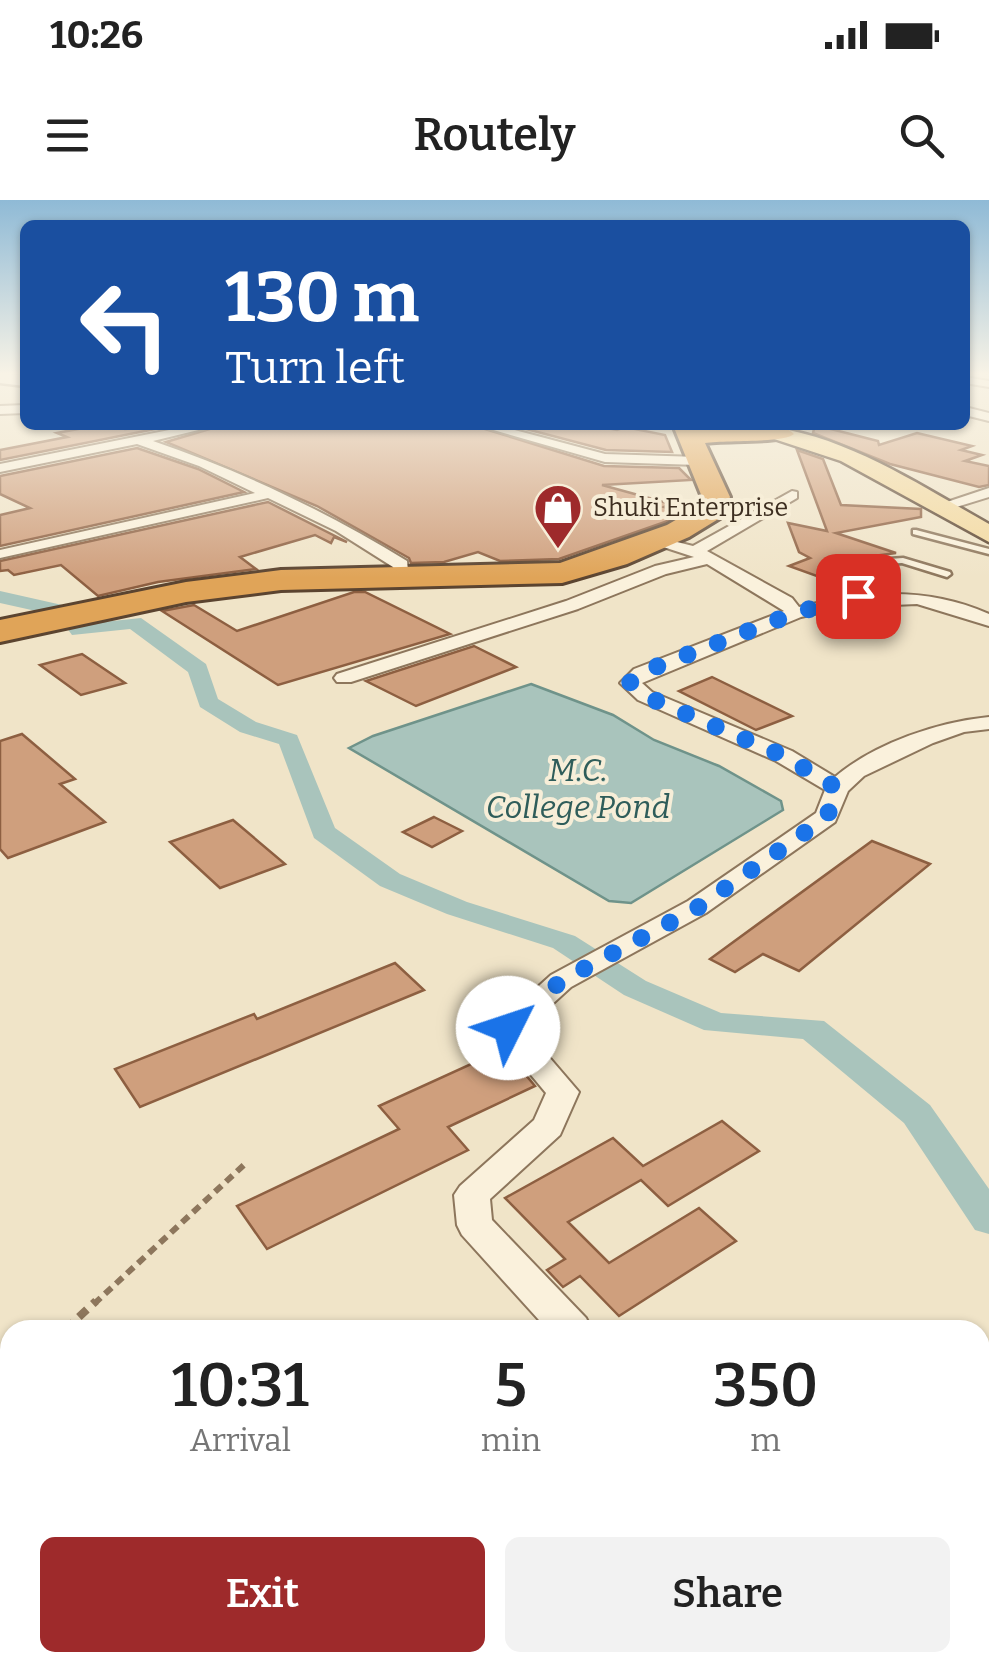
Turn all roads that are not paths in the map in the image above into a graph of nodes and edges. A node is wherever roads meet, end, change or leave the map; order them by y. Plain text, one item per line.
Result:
1 (137, 441) edge
2 (142, 441) edge
3 (538, 441) edge
4 (690, 441) edge
5 (802, 441) edge
6 (0, 468) edge
7 (989, 492) edge
8 (264, 494) junction
9 (792, 495) dead end
10 (938, 508) junction
11 (989, 534) edge
12 (653, 541) junction
13 (923, 541) dead end
14 (916, 552) dead end
15 (989, 552) edge
16 (3, 554) dead end
17 (702, 555) junction
18 (903, 560) junction
19 (861, 563) dead end
20 (948, 574) dead end
21 (403, 576) junction
22 (795, 613) junction
23 (989, 620) edge
24 (0, 631) edge
25 (344, 678) dead end
26 (989, 723) edge
27 (837, 788) junction
28 (563, 1320) edge

1 - 6 street
2 - 8 street
3 - 4 street
4 - 12 highway
5 - 10 main road
7 - 10 street
8 - 16 street
8 - 21 street
9 - 17 street
10 - 11 main road
12 - 17 street
12 - 21 highway
13 - 15 lane
14 - 18 lane
17 - 22 street
17 - 25 street
18 - 19 lane
18 - 20 lane
21 - 24 highway
22 - 23 street
22 - 27 street
26 - 27 street
27 - 28 street

